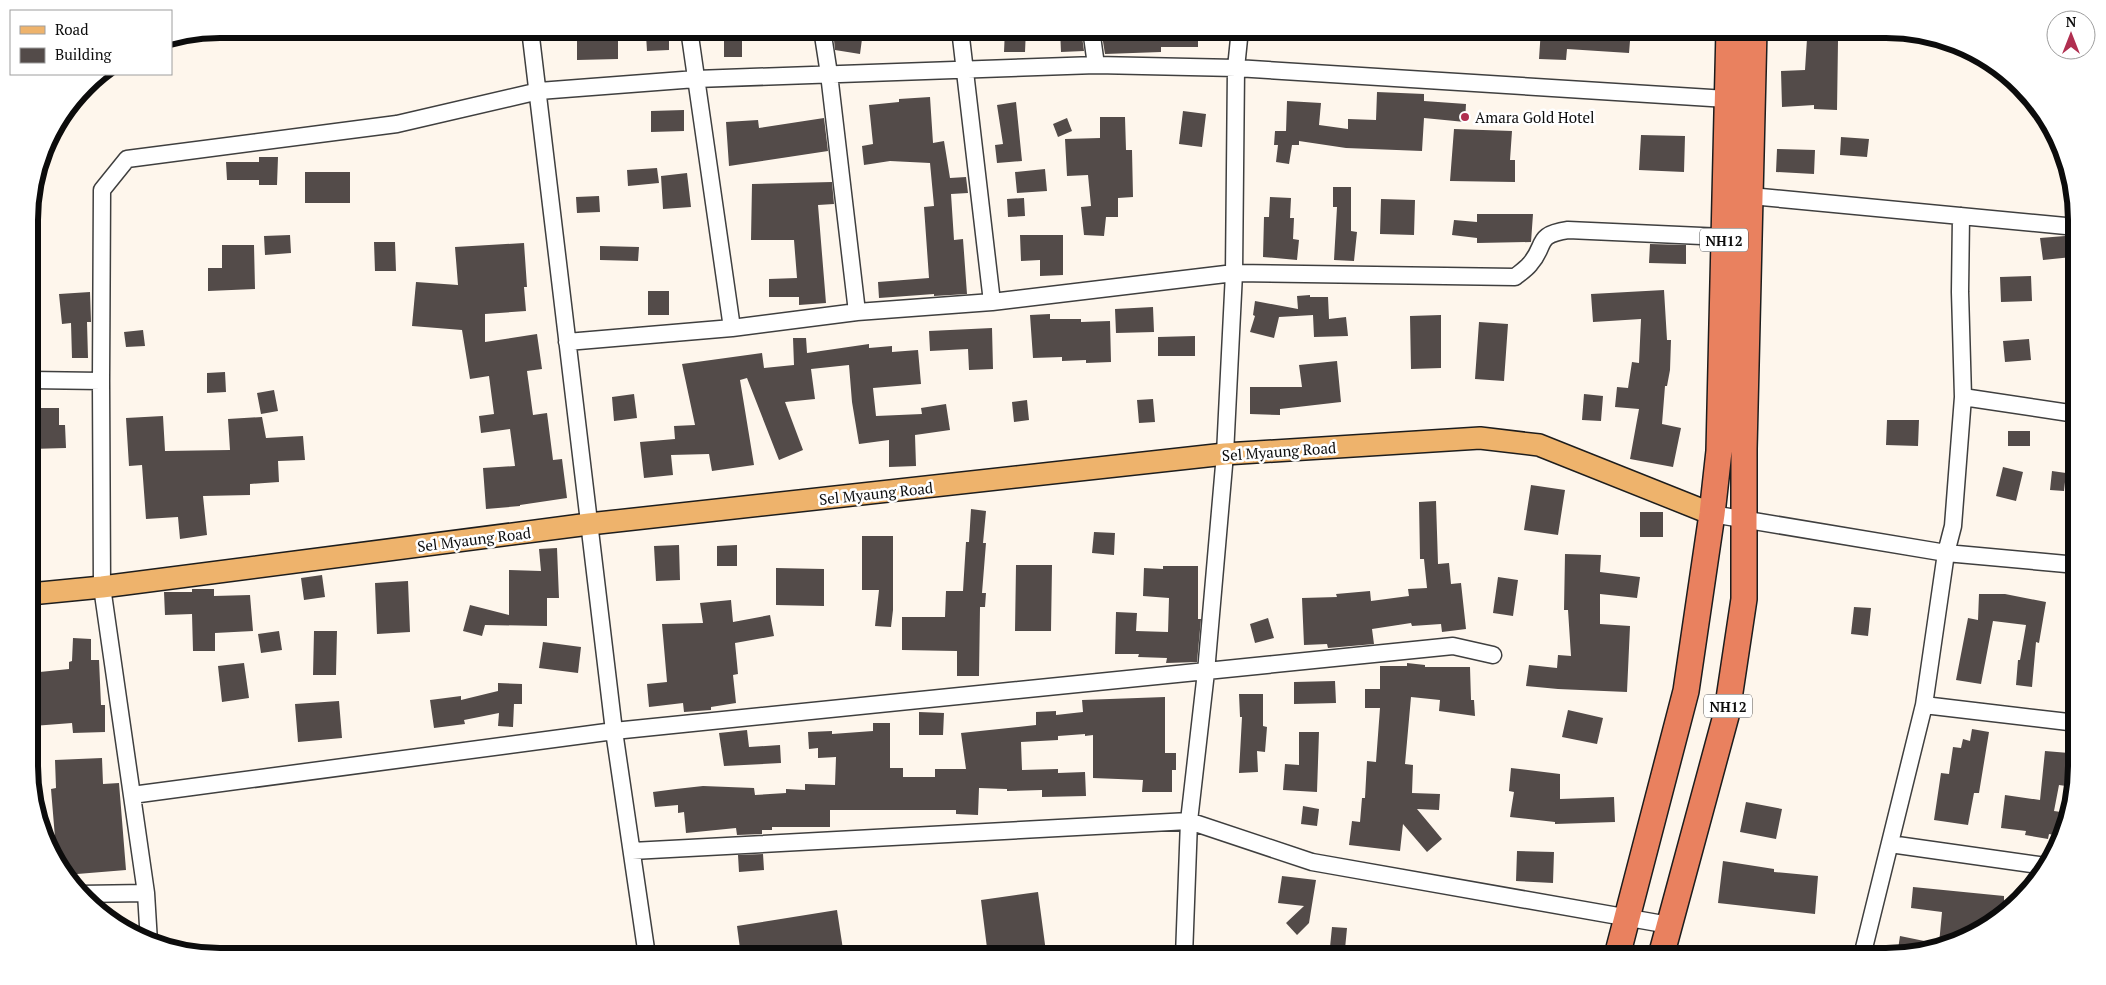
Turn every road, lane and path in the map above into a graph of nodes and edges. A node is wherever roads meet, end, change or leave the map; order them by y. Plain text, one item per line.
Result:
1 (531, 38) edge
2 (690, 38) edge
3 (823, 38) edge
4 (961, 38) edge
5 (1092, 38) edge
6 (1239, 38) edge
7 (1729, 38) edge
8 (1754, 38) edge
9 (1096, 65) junction
10 (1236, 68) junction
11 (965, 70) junction
12 (829, 74) junction
13 (696, 79) junction
14 (539, 92) junction
15 (1727, 99) junction
16 (1726, 193) junction
17 (1751, 196) junction
18 (1960, 216) junction
19 (2068, 226) edge
20 (1724, 237) junction
21 (1234, 274) junction
22 (992, 302) junction
23 (856, 312) junction
24 (732, 328) junction
25 (567, 342) junction
26 (38, 380) edge
27 (101, 381) junction
28 (1963, 397) junction
29 (2068, 413) edge
30 (1225, 454) junction
31 (1712, 514) junction
32 (1743, 520) junction
33 (589, 524) junction
34 (1946, 553) junction
35 (2068, 564) edge
36 (102, 587) junction
37 (38, 593) edge
38 (1493, 655) dead end
39 (1206, 672) junction
40 (1924, 705) junction
41 (2068, 722) edge
42 (614, 731) junction
43 (132, 795) junction
44 (1189, 822) junction
45 (1890, 844) junction
46 (632, 851) junction
47 (2039, 865) edge
48 (146, 893) junction
49 (91, 894) edge
50 (1628, 916) junction
51 (1668, 925) junction
52 (148, 933) edge
53 (646, 948) edge
54 (1184, 948) edge
55 (1619, 948) edge
56 (1663, 948) edge
57 (1864, 948) edge

1 - 14 street
2 - 13 street
3 - 12 street
4 - 11 street
5 - 9 street
6 - 10 street
7 - 15 highway, NH12
8 - 17 highway, NH12
9 - 10 street
9 - 11 street
10 - 15 street
10 - 21 street
11 - 12 street
11 - 22 street
12 - 13 street
12 - 23 street
13 - 14 street
13 - 24 street
14 - 25 street
14 - 27 street
15 - 16 highway, NH12
16 - 17 street
16 - 20 highway, NH12
17 - 18 street
17 - 32 highway, NH12
18 - 19 street
18 - 28 street
20 - 21 street
20 - 31 highway, NH12
21 - 22 street
21 - 30 street
22 - 23 street
23 - 24 street
24 - 25 street
25 - 33 street
26 - 27 street
27 - 36 street
28 - 29 street
28 - 34 street
30 - 31 main road, Sel Myaung Road
30 - 33 main road, Sel Myaung Road
30 - 39 street
31 - 32 street
31 - 50 highway, NH12
32 - 34 street
32 - 51 highway, NH12
33 - 36 main road, Sel Myaung Road
33 - 42 street
34 - 35 street
34 - 40 street
36 - 37 main road, Sel Myaung Road
36 - 43 street
38 - 39 street
39 - 42 street
39 - 44 street
40 - 41 street
40 - 45 street
42 - 43 street
42 - 46 street
43 - 48 street
44 - 46 street
44 - 50 street
44 - 54 street
45 - 47 street
45 - 57 street
46 - 53 street
48 - 49 street
48 - 52 street
50 - 51 street
50 - 55 highway, NH12
51 - 56 highway, NH12

